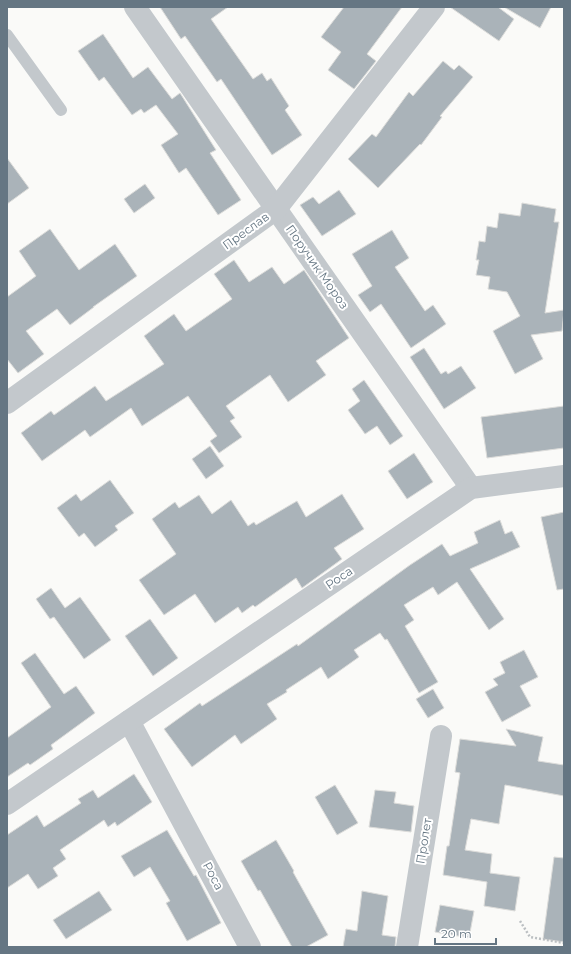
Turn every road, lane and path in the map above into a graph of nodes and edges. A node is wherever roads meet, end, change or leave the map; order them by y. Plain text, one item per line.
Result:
1 (135, 7) edge
2 (434, 7) edge
3 (7, 35) edge
4 (61, 110) dead end
5 (276, 209) junction
6 (7, 403) edge
7 (564, 476) edge
8 (471, 488) junction
9 (129, 721) junction
10 (441, 736) dead end
11 (7, 804) edge
12 (520, 921) dead end
13 (564, 943) edge
14 (250, 947) edge
15 (407, 947) edge

1 - 5 street, Поручик Мороз
2 - 5 street, Преслав
3 - 4 lane
5 - 6 street, Преслав
5 - 8 street, Поручик Мороз
7 - 8 street, Роса
8 - 9 street, Роса
9 - 11 street, Роса
9 - 14 street, Роса
10 - 15 street, Пролет
12 - 13 path

